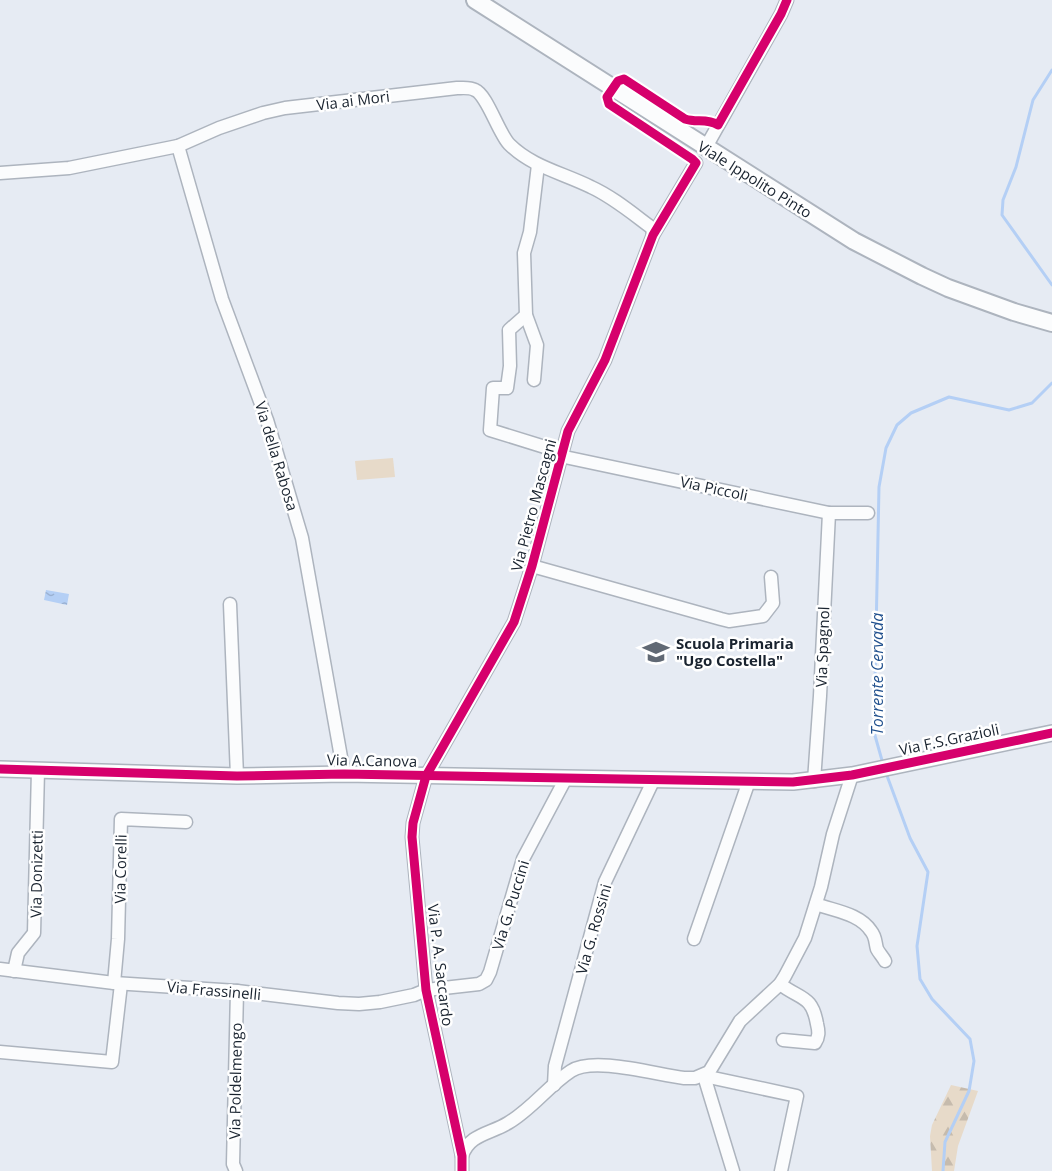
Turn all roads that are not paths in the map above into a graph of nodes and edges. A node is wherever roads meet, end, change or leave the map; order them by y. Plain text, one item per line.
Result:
1 (475, 0) edge
2 (787, 0) edge
3 (177, 146) junction
4 (706, 147) junction
5 (696, 163) dead end
6 (538, 165) junction
7 (0, 173) edge
8 (653, 235) junction
9 (526, 315) junction
10 (1052, 323) edge
11 (534, 380) dead end
12 (561, 454) junction
13 (829, 513) junction
14 (868, 513) dead end
15 (532, 566) junction
16 (771, 577) dead end
17 (230, 604) dead end
18 (1052, 733) edge
19 (0, 769) edge
20 (38, 770) junction
21 (344, 774) junction
22 (852, 775) junction
23 (237, 776) junction
24 (426, 776) junction
25 (566, 778) junction
26 (654, 779) junction
27 (748, 781) junction
28 (814, 781) junction
29 (186, 822) dead end
30 (816, 904) junction
31 (694, 939) dead end
32 (885, 961) dead end
33 (0, 969) edge
34 (14, 971) junction
35 (117, 983) junction
36 (780, 984) junction
37 (426, 990) junction
38 (237, 991) junction
39 (783, 1040) dead end
40 (0, 1052) edge
41 (704, 1076) junction
42 (554, 1085) junction
43 (462, 1156) junction
44 (236, 1171) edge
45 (462, 1171) edge
46 (733, 1171) edge
47 (782, 1171) edge

1 - 4 main road, Viale Ippolito Pinto
2 - 4 street
3 - 6 street, Via ai Mori
3 - 7 street, Via ai Mori
3 - 21 street, Via della Rabosa
4 - 10 main road, Viale Ippolito Pinto
5 - 8 street, Via Pietro Mascagni
6 - 8 street, Via ai Mori
6 - 9 street
8 - 12 street, Via Pietro Mascagni
9 - 11 street
9 - 12 street, Via Piccoli
12 - 13 street, Via Piccoli
12 - 15 street, Via Pietro Mascagni
13 - 14 street, Via Piccoli
13 - 28 street, Via Spagnol
15 - 16 street
15 - 24 street, Via Pietro Mascagni
17 - 23 street
18 - 22 street, Via F.S.Grazioli
19 - 20 street, Via A.Canova
20 - 23 street, Via A.Canova
20 - 34 street, Via Donizetti
21 - 23 street, Via A.Canova
21 - 24 street, Via A.Canova
22 - 28 street, Via A.Canova
22 - 30 street
24 - 25 street, Via A.Canova
24 - 37 street, Via P. A. Saccardo
25 - 26 street, Via A.Canova
25 - 37 street, Via G. Puccini
26 - 27 street, Via A.Canova
26 - 42 street, Via G. Rossini
27 - 28 street, Via A.Canova
27 - 31 street
29 - 35 street, Via Corelli
30 - 32 street
30 - 36 street
33 - 34 street, Via Frassinelli
34 - 35 street, Via Frassinelli
35 - 38 street, Via Frassinelli
35 - 40 street
36 - 39 street
36 - 41 street
37 - 38 street, Via Frassinelli
37 - 43 street, Via P. A. Saccardo
38 - 44 street, Via Poldelmengo
41 - 42 street
41 - 46 street
41 - 47 street
42 - 43 street
43 - 45 street, Via P. A. Saccardo

